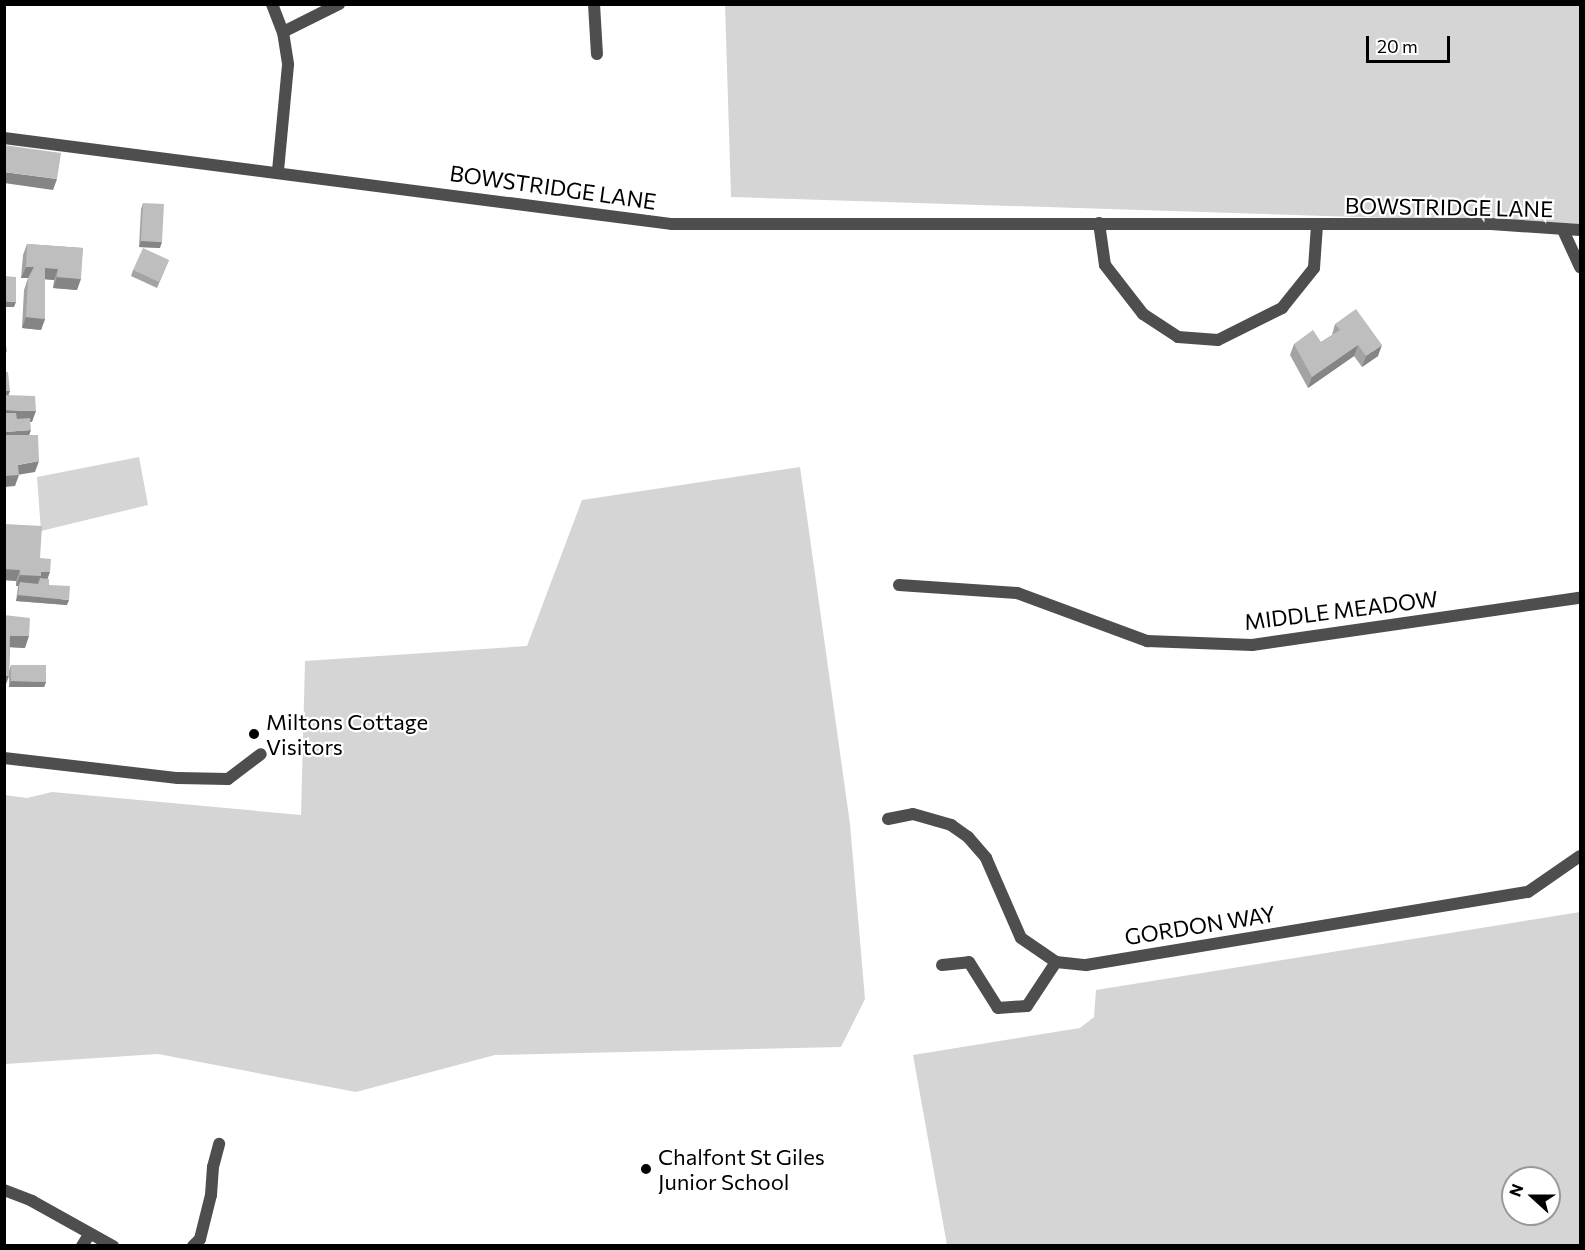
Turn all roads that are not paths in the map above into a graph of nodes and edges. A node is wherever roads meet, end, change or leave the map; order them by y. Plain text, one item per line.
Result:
1 (272, 4) edge
2 (339, 4) edge
3 (594, 4) edge
4 (283, 32) junction
5 (597, 54) dead end
6 (4, 138) edge
7 (278, 171) junction
8 (1099, 223) junction
9 (1317, 225) junction
10 (1563, 230) junction
11 (1581, 230) edge
12 (1581, 267) edge
13 (899, 585) dead end
14 (1581, 598) edge
15 (261, 754) dead end
16 (4, 758) edge
17 (888, 819) dead end
18 (1581, 856) edge
19 (1056, 962) junction
20 (942, 964) dead end
21 (219, 1144) dead end
22 (4, 1190) edge
23 (86, 1240) edge
24 (113, 1245) edge
25 (193, 1245) edge

1 - 4 street
2 - 4 street
3 - 5 street
4 - 7 street
6 - 7 street, BOWSTRIDGE LANE
7 - 8 street, BOWSTRIDGE LANE
8 - 9 street, BOWSTRIDGE LANE
8 - 9 street, BOWSTRIDGE LANE
9 - 10 street, BOWSTRIDGE LANE
10 - 11 street, BOWSTRIDGE LANE
10 - 12 street
13 - 14 street, MIDDLE MEADOW
15 - 16 street
17 - 19 street, GORDON WAY
18 - 19 street, GORDON WAY
19 - 20 street
21 - 25 street
22 - 23 street
23 - 24 street

